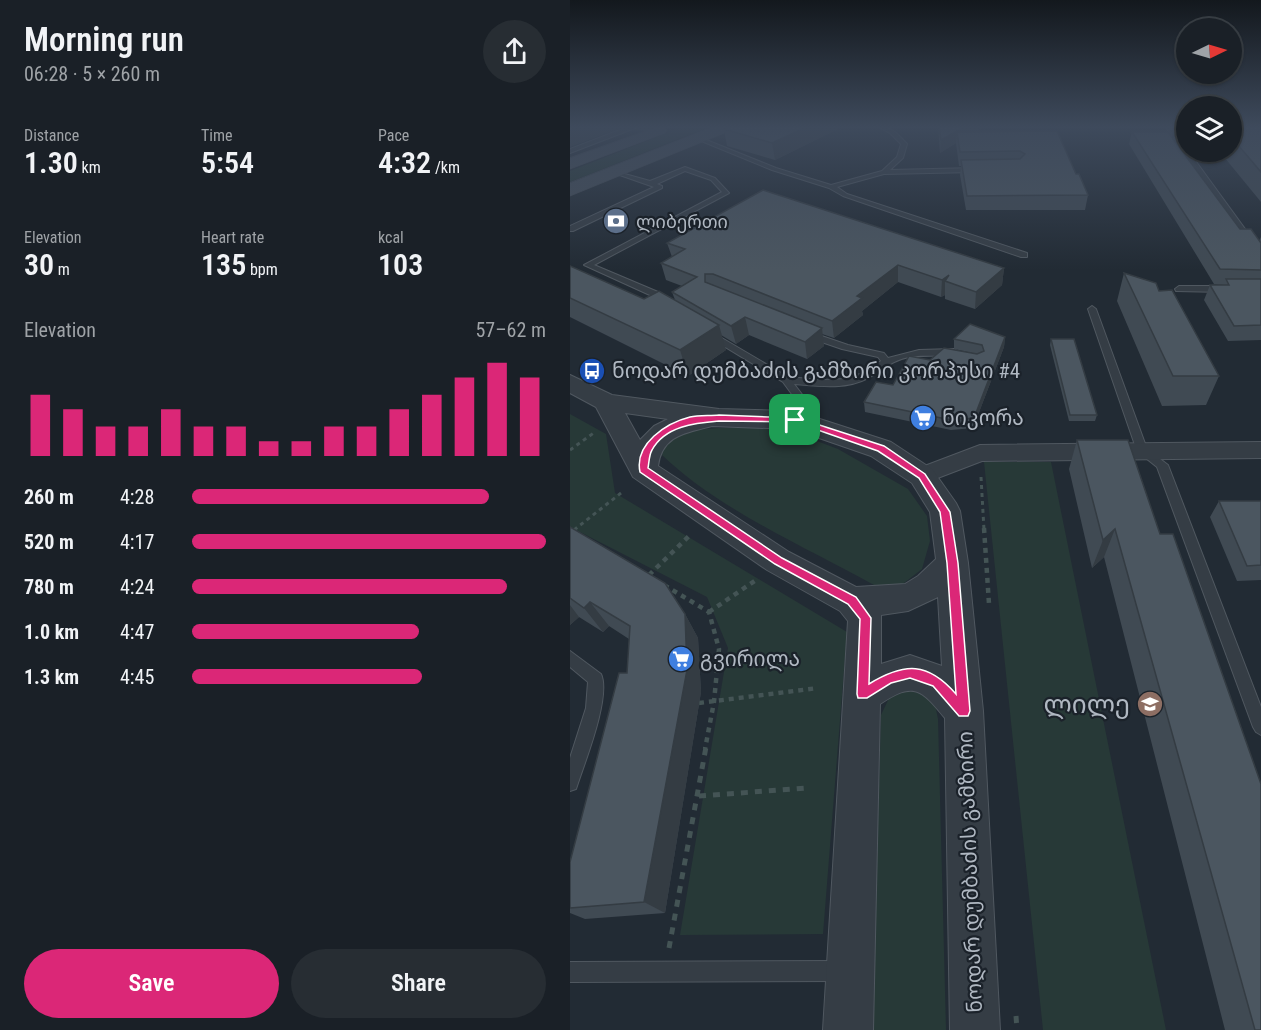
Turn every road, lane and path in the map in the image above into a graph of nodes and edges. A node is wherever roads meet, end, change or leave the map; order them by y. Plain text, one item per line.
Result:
1 (611, 174) edge
2 (622, 174) edge
3 (673, 174) edge
4 (700, 174) edge
5 (792, 174) edge
6 (874, 174) edge
7 (1202, 174) edge
8 (650, 184) junction
9 (831, 187) junction
10 (570, 190) edge
11 (570, 229) edge
12 (1024, 255) dead end
13 (1261, 256) edge
14 (1179, 289) dead end
15 (1238, 289) edge
16 (1092, 309) dead end
17 (670, 311) edge
18 (699, 328) edge
19 (802, 332) edge
20 (967, 356) edge
21 (886, 362) junction
22 (786, 381) junction
23 (570, 382) edge
24 (605, 414) junction
25 (719, 418) junction
26 (795, 420) junction
27 (570, 450) edge
28 (1261, 450) edge
29 (1142, 451) junction
30 (643, 470) junction
31 (922, 476) junction
32 (621, 493) dead end
33 (571, 531) edge
34 (692, 533) dead end
35 (578, 534) edge
36 (952, 563) junction
37 (640, 570) edge
38 (648, 575) junction
39 (764, 575) dead end
40 (852, 601) junction
41 (709, 612) junction
42 (570, 658) edge
43 (818, 688) dead end
44 (863, 694) junction
45 (714, 702) junction
46 (699, 703) dead end
47 (964, 711) junction
48 (1261, 727) edge
49 (570, 783) edge
50 (807, 788) dead end
51 (699, 796) junction
52 (850, 971) junction
53 (570, 972) edge
54 (664, 972) junction
55 (848, 1030) edge
56 (975, 1030) edge

1 - 10 main road
2 - 8 lane
3 - 8 lane
4 - 17 lane
5 - 9 lane
6 - 9 lane
7 - 13 lane
8 - 11 lane
9 - 12 lane
14 - 15 lane
16 - 29 lane
18 - 22 lane
19 - 21 lane
20 - 21 lane
21 - 22 lane
22 - 26 lane
23 - 24 street, ნოდარ დუმბაძის გამზირი
24 - 25 street, ნოდარ დუმბაძის გამზირი
24 - 27 path
24 - 30 street
25 - 26 street, ნოდარ დუმბაძის გამზირი
25 - 30 street
26 - 31 street, ნოდარ დუმბაძის გამზირი
28 - 29 street
29 - 31 street
29 - 48 lane
30 - 40 street
31 - 36 street, ნოდარ დუმბაძის გამზირი
32 - 33 path
33 - 35 path
34 - 38 path
36 - 40 street
36 - 47 street, ნოდარ დუმბაძის გამზირი
37 - 38 path
38 - 41 path
39 - 41 path
40 - 44 street
41 - 45 path
42 - 49 lane
43 - 45 path
44 - 47 street
44 - 52 street
45 - 46 path
45 - 51 path
47 - 56 street, ნოდარ დუმბაძის გამზირი
50 - 51 path
51 - 54 path
52 - 54 lane
52 - 55 street
53 - 54 lane

